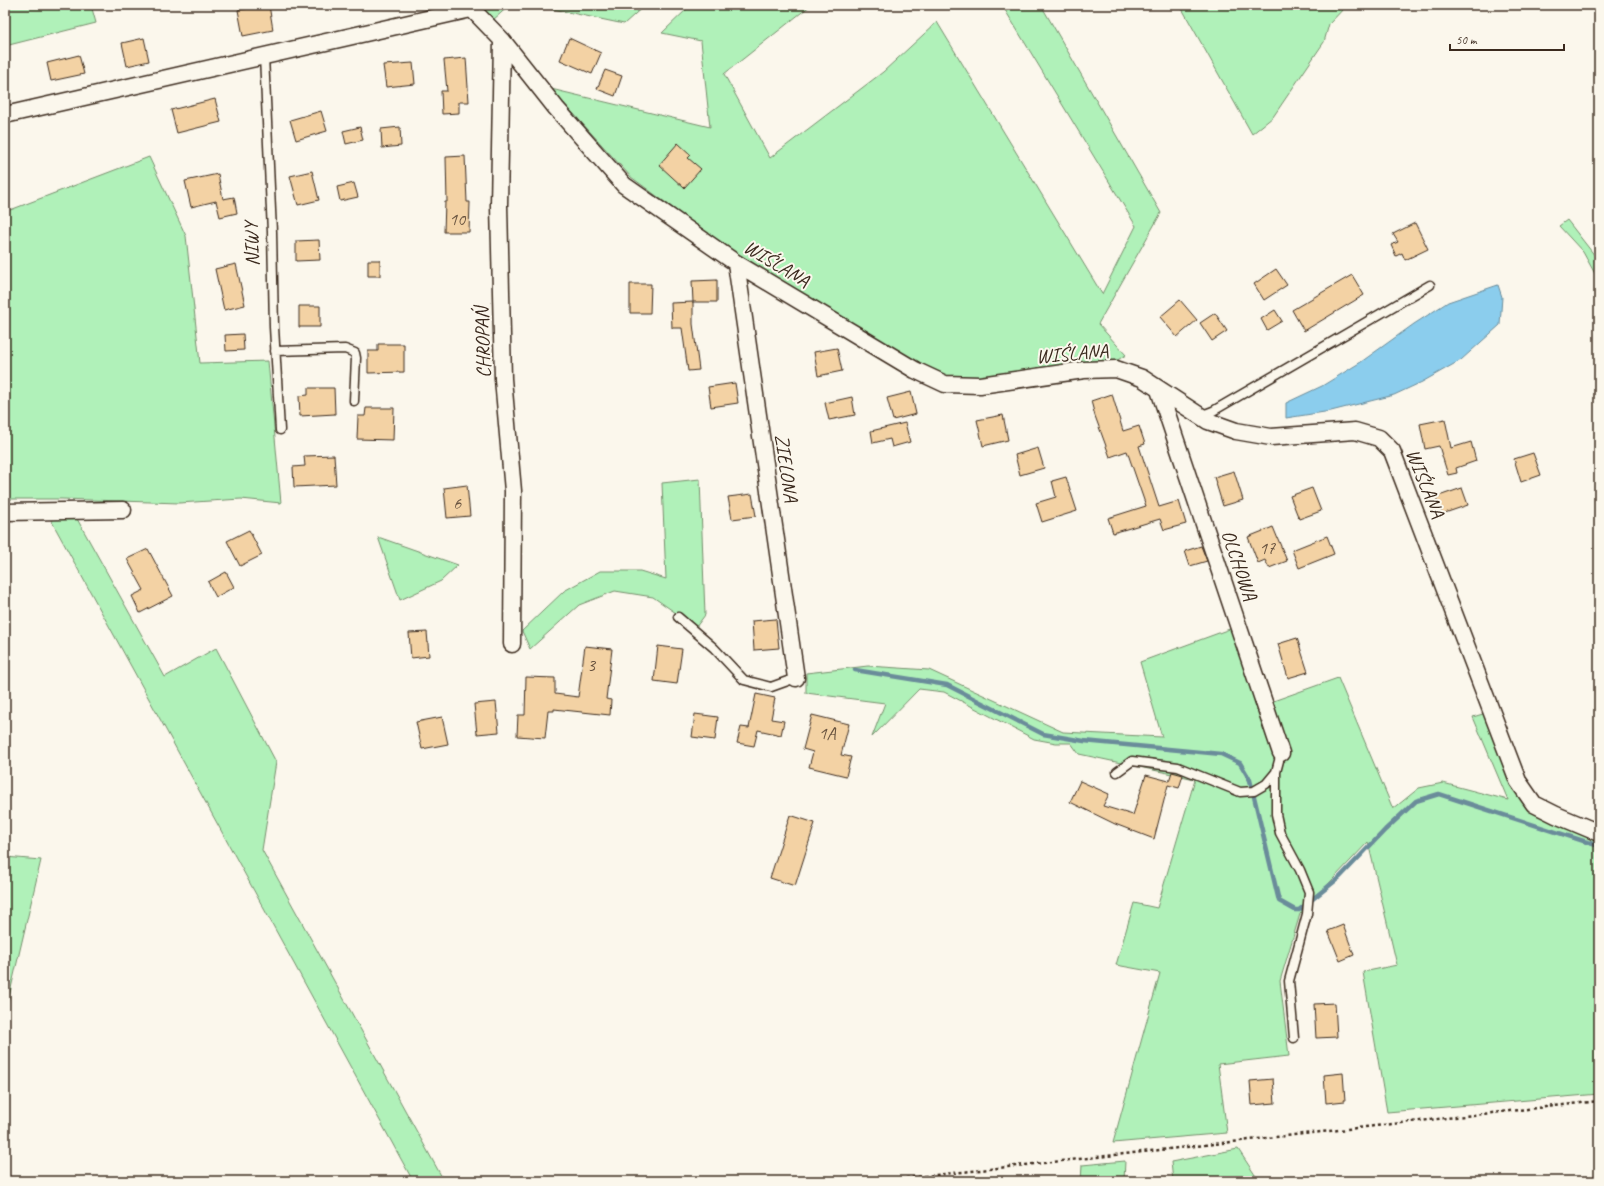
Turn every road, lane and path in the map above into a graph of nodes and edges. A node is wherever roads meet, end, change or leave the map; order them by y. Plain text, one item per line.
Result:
1 (470, 7) edge
2 (502, 40) junction
3 (264, 56) junction
4 (5, 115) edge
5 (736, 263) junction
6 (1430, 285) dead end
7 (275, 350) junction
8 (1159, 390) junction
9 (354, 401) dead end
10 (1200, 416) junction
11 (280, 430) dead end
12 (123, 510) dead end
13 (5, 512) edge
14 (678, 616) dead end
15 (512, 644) dead end
16 (796, 678) joint
17 (1282, 753) joint
18 (1117, 772) dead end
19 (1276, 772) junction
20 (1599, 833) edge
21 (1294, 1038) dead end
22 (1599, 1101) edge
23 (882, 1181) edge

1 - 2 street, WIŚLANA
1 - 3 street
2 - 5 street, WIŚLANA
2 - 15 street, CHROPAŃ
3 - 4 street
3 - 7 lane, NIWY
5 - 8 street, WIŚLANA
5 - 16 street, ZIELONA
6 - 10 lane
7 - 9 lane
7 - 11 lane, NIWY
8 - 10 street, WIŚLANA
8 - 17 street, OLCHOWA
10 - 20 street, WIŚLANA
12 - 13 street
14 - 16 lane
17 - 19 lane
18 - 19 lane
19 - 21 lane
22 - 23 path

